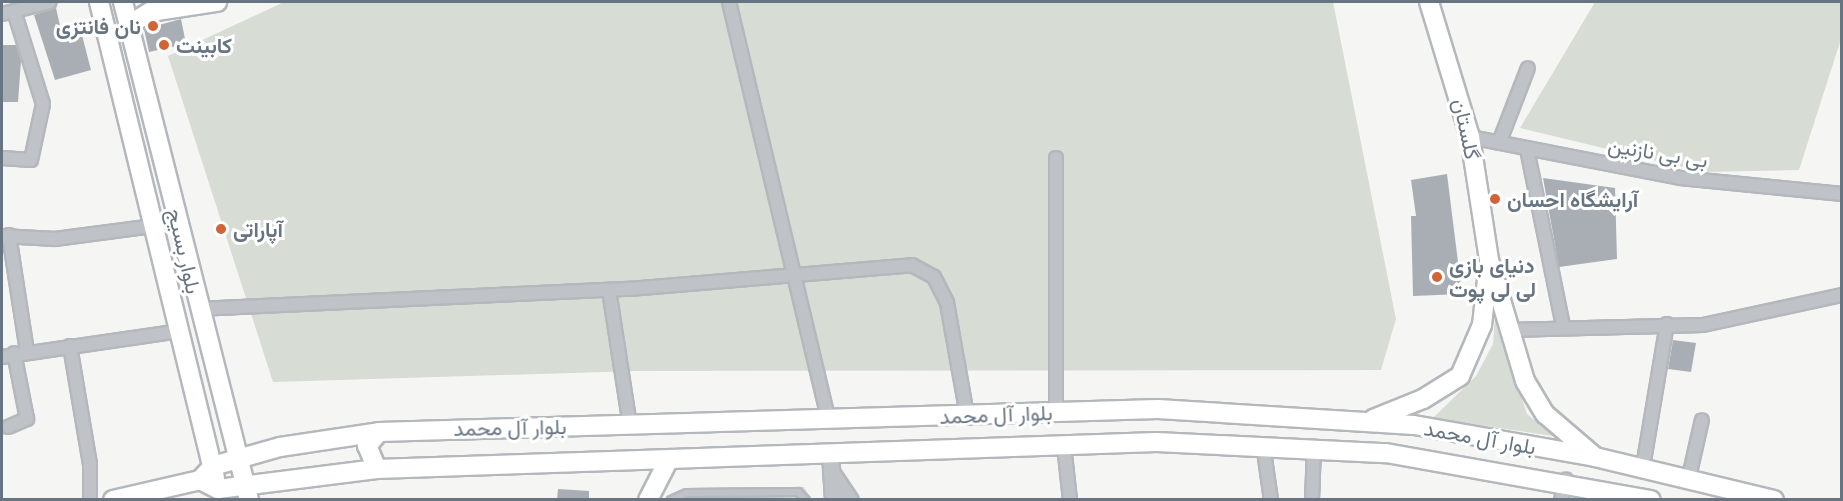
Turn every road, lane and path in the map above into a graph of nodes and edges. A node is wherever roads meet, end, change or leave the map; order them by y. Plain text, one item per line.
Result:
1 (50, 2) edge
2 (99, 2) edge
3 (123, 2) edge
4 (217, 2) edge
5 (729, 2) edge
6 (1429, 2) edge
7 (2, 14) edge
8 (15, 14) junction
9 (129, 25) junction
10 (1528, 68) dead end
11 (1470, 137) junction
12 (158, 138) junction
13 (1498, 143) junction
14 (134, 146) junction
15 (1527, 149) junction
16 (2, 158) edge
17 (1056, 158) dead end
18 (1842, 194) edge
19 (154, 226) junction
20 (5, 236) edge
21 (1489, 260) junction
22 (794, 277) junction
23 (609, 290) junction
24 (1842, 295) edge
25 (198, 309) junction
26 (1667, 324) junction
27 (1563, 326) junction
28 (1508, 330) junction
29 (181, 331) junction
30 (70, 346) junction
31 (27, 351) junction
32 (14, 353) junction
33 (2, 357) edge
34 (1158, 409) junction
35 (1056, 412) junction
36 (967, 415) junction
37 (828, 419) junction
38 (1702, 420) dead end
39 (1368, 421) junction
40 (630, 424) junction
41 (8, 427) dead end
42 (379, 432) junction
43 (1157, 442) junction
44 (1263, 444) junction
45 (1064, 445) junction
46 (1314, 448) junction
47 (830, 453) junction
48 (1595, 457) junction
49 (240, 459) junction
50 (669, 459) junction
51 (213, 466) junction
52 (1643, 467) junction
53 (377, 469) junction
54 (831, 472) junction
55 (1689, 477) junction
56 (200, 480) junction
57 (1566, 480) junction
58 (247, 492) edge
59 (798, 492) junction
60 (219, 494) edge
61 (1740, 495) edge
62 (687, 496) edge
63 (741, 496) edge
64 (90, 500) edge
65 (113, 500) edge
66 (648, 500) edge
67 (671, 500) edge
68 (798, 500) edge
69 (806, 500) edge
70 (833, 500) edge
71 (850, 500) edge
72 (1070, 500) edge
73 (1271, 500) edge
74 (1312, 500) edge
75 (1561, 500) edge
76 (1651, 500) edge
77 (1774, 500) edge

1 - 8 street
2 - 14 main road, بلوار بسیج
3 - 9 main road, بلوار بسیج
4 - 9 main road
5 - 22 street
6 - 11 main road, گلستان
7 - 8 street
8 - 16 street
9 - 12 main road, بلوار بسیج
10 - 13 street
11 - 13 street, بی بی نازنین
11 - 21 main road, گلستان
12 - 14 main road
12 - 25 main road, بلوار بسیج
13 - 15 street, بی بی نازنین
14 - 19 main road, بلوار بسیج
15 - 18 street, بی بی نازنین
15 - 27 street
17 - 35 street
19 - 20 street
19 - 29 main road, بلوار بسیج
20 - 31 street
21 - 28 main road, گلستان
21 - 39 main road, گلستان
22 - 23 street
22 - 36 street
22 - 37 street
23 - 25 street
23 - 40 street
24 - 26 street
25 - 49 main road, بلوار بسیج
26 - 27 street
26 - 52 street
27 - 28 street
28 - 48 main road, گلستان
29 - 30 street
29 - 51 main road, بلوار بسیج
30 - 31 street
30 - 64 street
31 - 32 street
32 - 33 street
32 - 41 street
34 - 35 main road, بلوار آل محمد
34 - 39 main road, بلوار آل محمد
34 - 43 main road
35 - 36 main road, بلوار آل محمد
36 - 37 main road, بلوار آل محمد
37 - 40 main road, بلوار آل محمد
38 - 55 street
39 - 48 main road, بلوار آل محمد
40 - 42 main road, بلوار آل محمد
42 - 49 main road, بلوار آل محمد
42 - 53 main road
43 - 44 main road, بلوار آل محمد
43 - 45 main road, بلوار آل محمد
44 - 46 main road, بلوار آل محمد
44 - 73 street
45 - 47 main road, بلوار آل محمد
45 - 72 street
46 - 57 main road, بلوار آل محمد
46 - 74 street
47 - 50 main road, بلوار آل محمد
47 - 54 street
48 - 52 main road, بلوار آل محمد
49 - 51 main road, بلوار آل محمد
49 - 58 main road, بلوار بسیج
50 - 53 main road, بلوار آل محمد
50 - 66 main road
51 - 56 main road
51 - 60 main road, بلوار بسیج
52 - 55 main road, بلوار آل محمد
53 - 58 main road, بلوار آل محمد
54 - 70 street
54 - 71 street
55 - 61 main road, بلوار آل محمد
56 - 60 main road
56 - 65 main road
57 - 75 street
57 - 76 main road, بلوار آل محمد
58 - 60 main road, بلوار آل محمد
59 - 63 lane
59 - 68 lane
59 - 69 lane
61 - 77 main road, بلوار آل محمد
62 - 63 lane
62 - 67 lane

